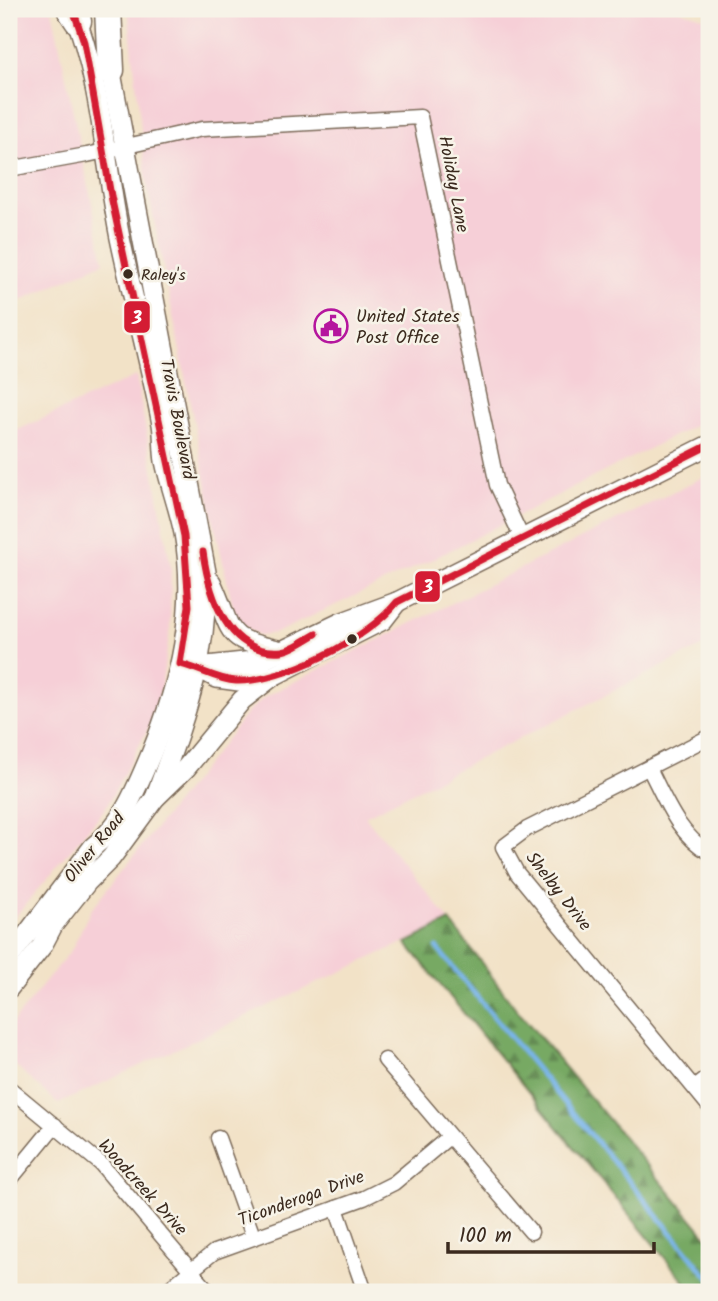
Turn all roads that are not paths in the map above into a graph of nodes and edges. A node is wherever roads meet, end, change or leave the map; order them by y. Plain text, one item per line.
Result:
1 (108, 9) edge
2 (79, 12) edge
3 (111, 70) junction
4 (124, 146) junction
5 (104, 151) junction
6 (9, 169) edge
7 (709, 444) edge
8 (522, 538) junction
9 (206, 572) junction
10 (397, 602) junction
11 (283, 651) junction
12 (189, 665) junction
13 (273, 676) junction
14 (709, 737) edge
15 (649, 768) junction
16 (155, 798) junction
17 (709, 852) edge
18 (9, 958) edge
19 (9, 988) edge
20 (386, 1060) dead end
21 (709, 1077) edge
22 (9, 1088) edge
23 (695, 1088) junction
24 (709, 1106) edge
25 (55, 1125) junction
26 (449, 1137) junction
27 (218, 1138) dead end
28 (9, 1181) edge
29 (336, 1208) junction
30 (531, 1232) dead end
31 (253, 1236) junction
32 (191, 1270) junction
33 (165, 1292) edge
34 (209, 1292) edge
35 (365, 1292) edge

1 - 3 highway
2 - 3 street, Travis Boulevard
2 - 5 street, Travis Boulevard
3 - 4 street, Travis Boulevard
4 - 5 street, Holiday Lane
4 - 8 street, Holiday Lane
4 - 9 street, Travis Boulevard
5 - 6 street, Holiday Lane
5 - 12 street, Travis Boulevard
7 - 8 street, Oliver Road
8 - 10 street, Oliver Road
9 - 11 street
9 - 12 street, Travis Boulevard
10 - 11 street, Oliver Road
10 - 13 street, Oliver Road
11 - 12 street, Oliver Road
12 - 13 street, Oliver Road
12 - 16 street, Oliver Road
12 - 18 street, Oliver Road
13 - 16 street, Oliver Road
14 - 15 street, Shelby Drive
15 - 17 street
15 - 23 street, Shelby Drive
16 - 19 street, Oliver Road
20 - 26 street
21 - 23 street
22 - 25 street, Woodcreek Drive
23 - 24 street, Shelby Drive
25 - 28 street
25 - 32 street, Woodcreek Drive
26 - 29 street, Ticonderoga Drive
26 - 30 street
27 - 31 street
29 - 31 street, Ticonderoga Drive
29 - 35 street
31 - 32 street, Ticonderoga Drive
32 - 33 street, Ticonderoga Drive
32 - 34 street, Woodcreek Drive

